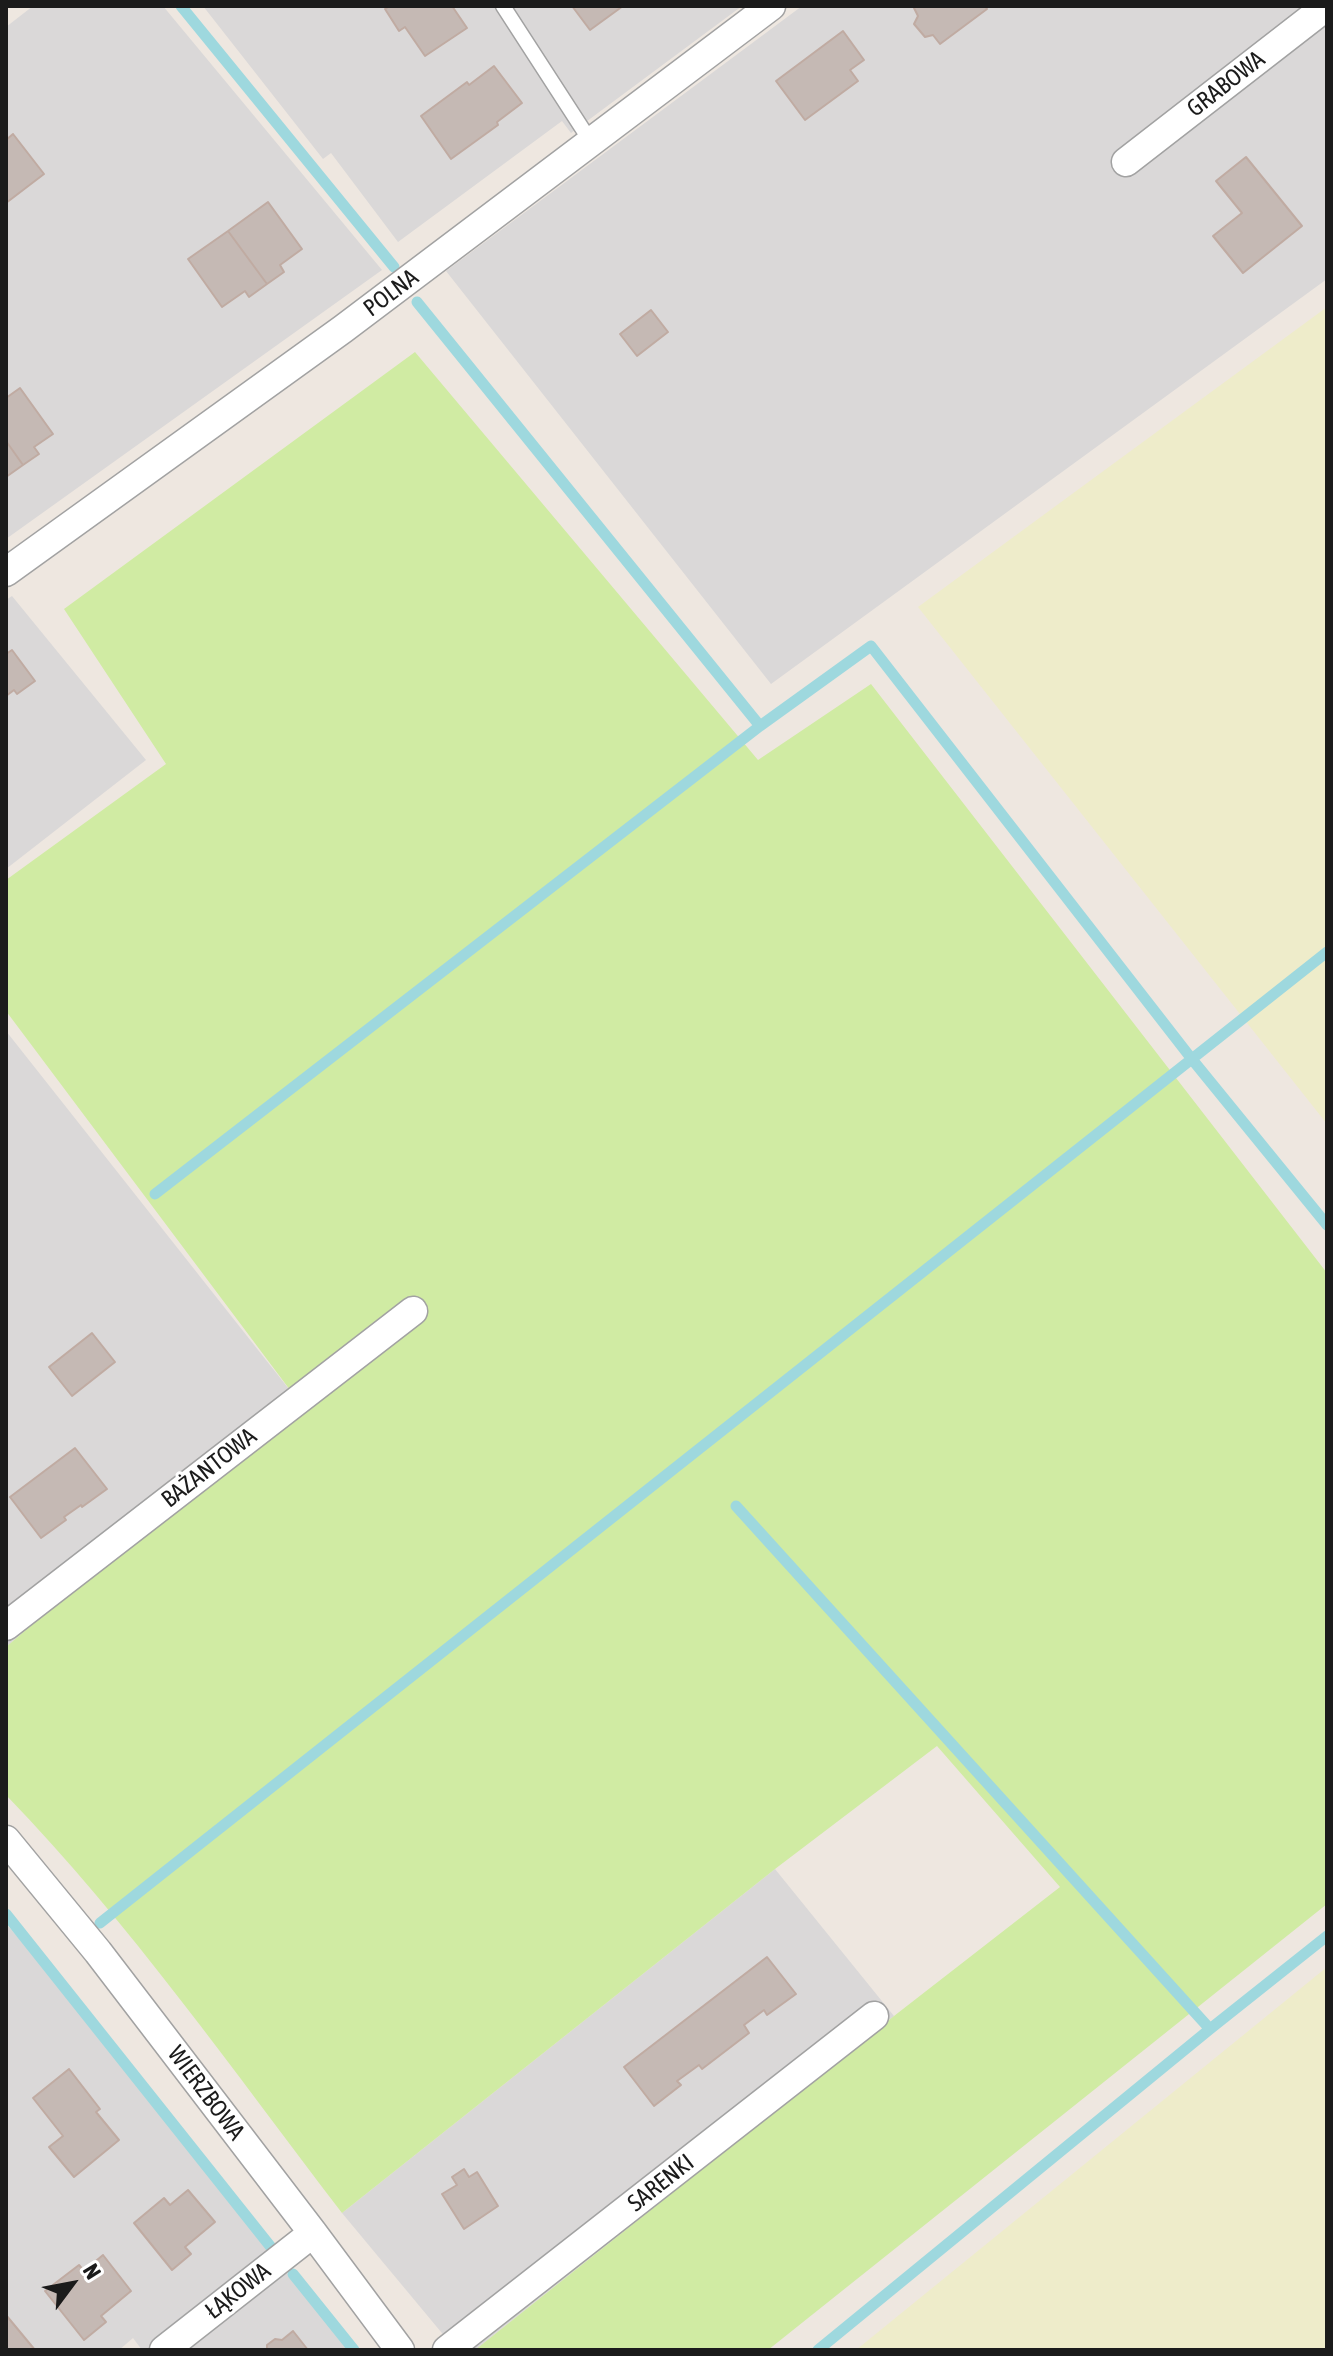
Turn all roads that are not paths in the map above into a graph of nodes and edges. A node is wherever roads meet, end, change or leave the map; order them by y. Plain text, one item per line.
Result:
1 (503, 6) edge
2 (771, 6) edge
3 (1327, 6) edge
4 (591, 142) junction
5 (1126, 162) dead end
6 (6, 572) edge
7 (413, 1311) dead end
8 (6, 1626) edge
9 (6, 1840) edge
10 (874, 2016) dead end
11 (313, 2233) junction
12 (164, 2350) edge
13 (400, 2350) edge
14 (447, 2350) edge

1 - 4 lane
2 - 4 street, POLNA
3 - 5 street, GRABOWA
4 - 6 street, POLNA
7 - 8 street, BAŻANTOWA
9 - 11 street, WIERZBOWA
10 - 14 street, SARENKI
11 - 12 street, ŁĄKOWA
11 - 13 street, WIERZBOWA

